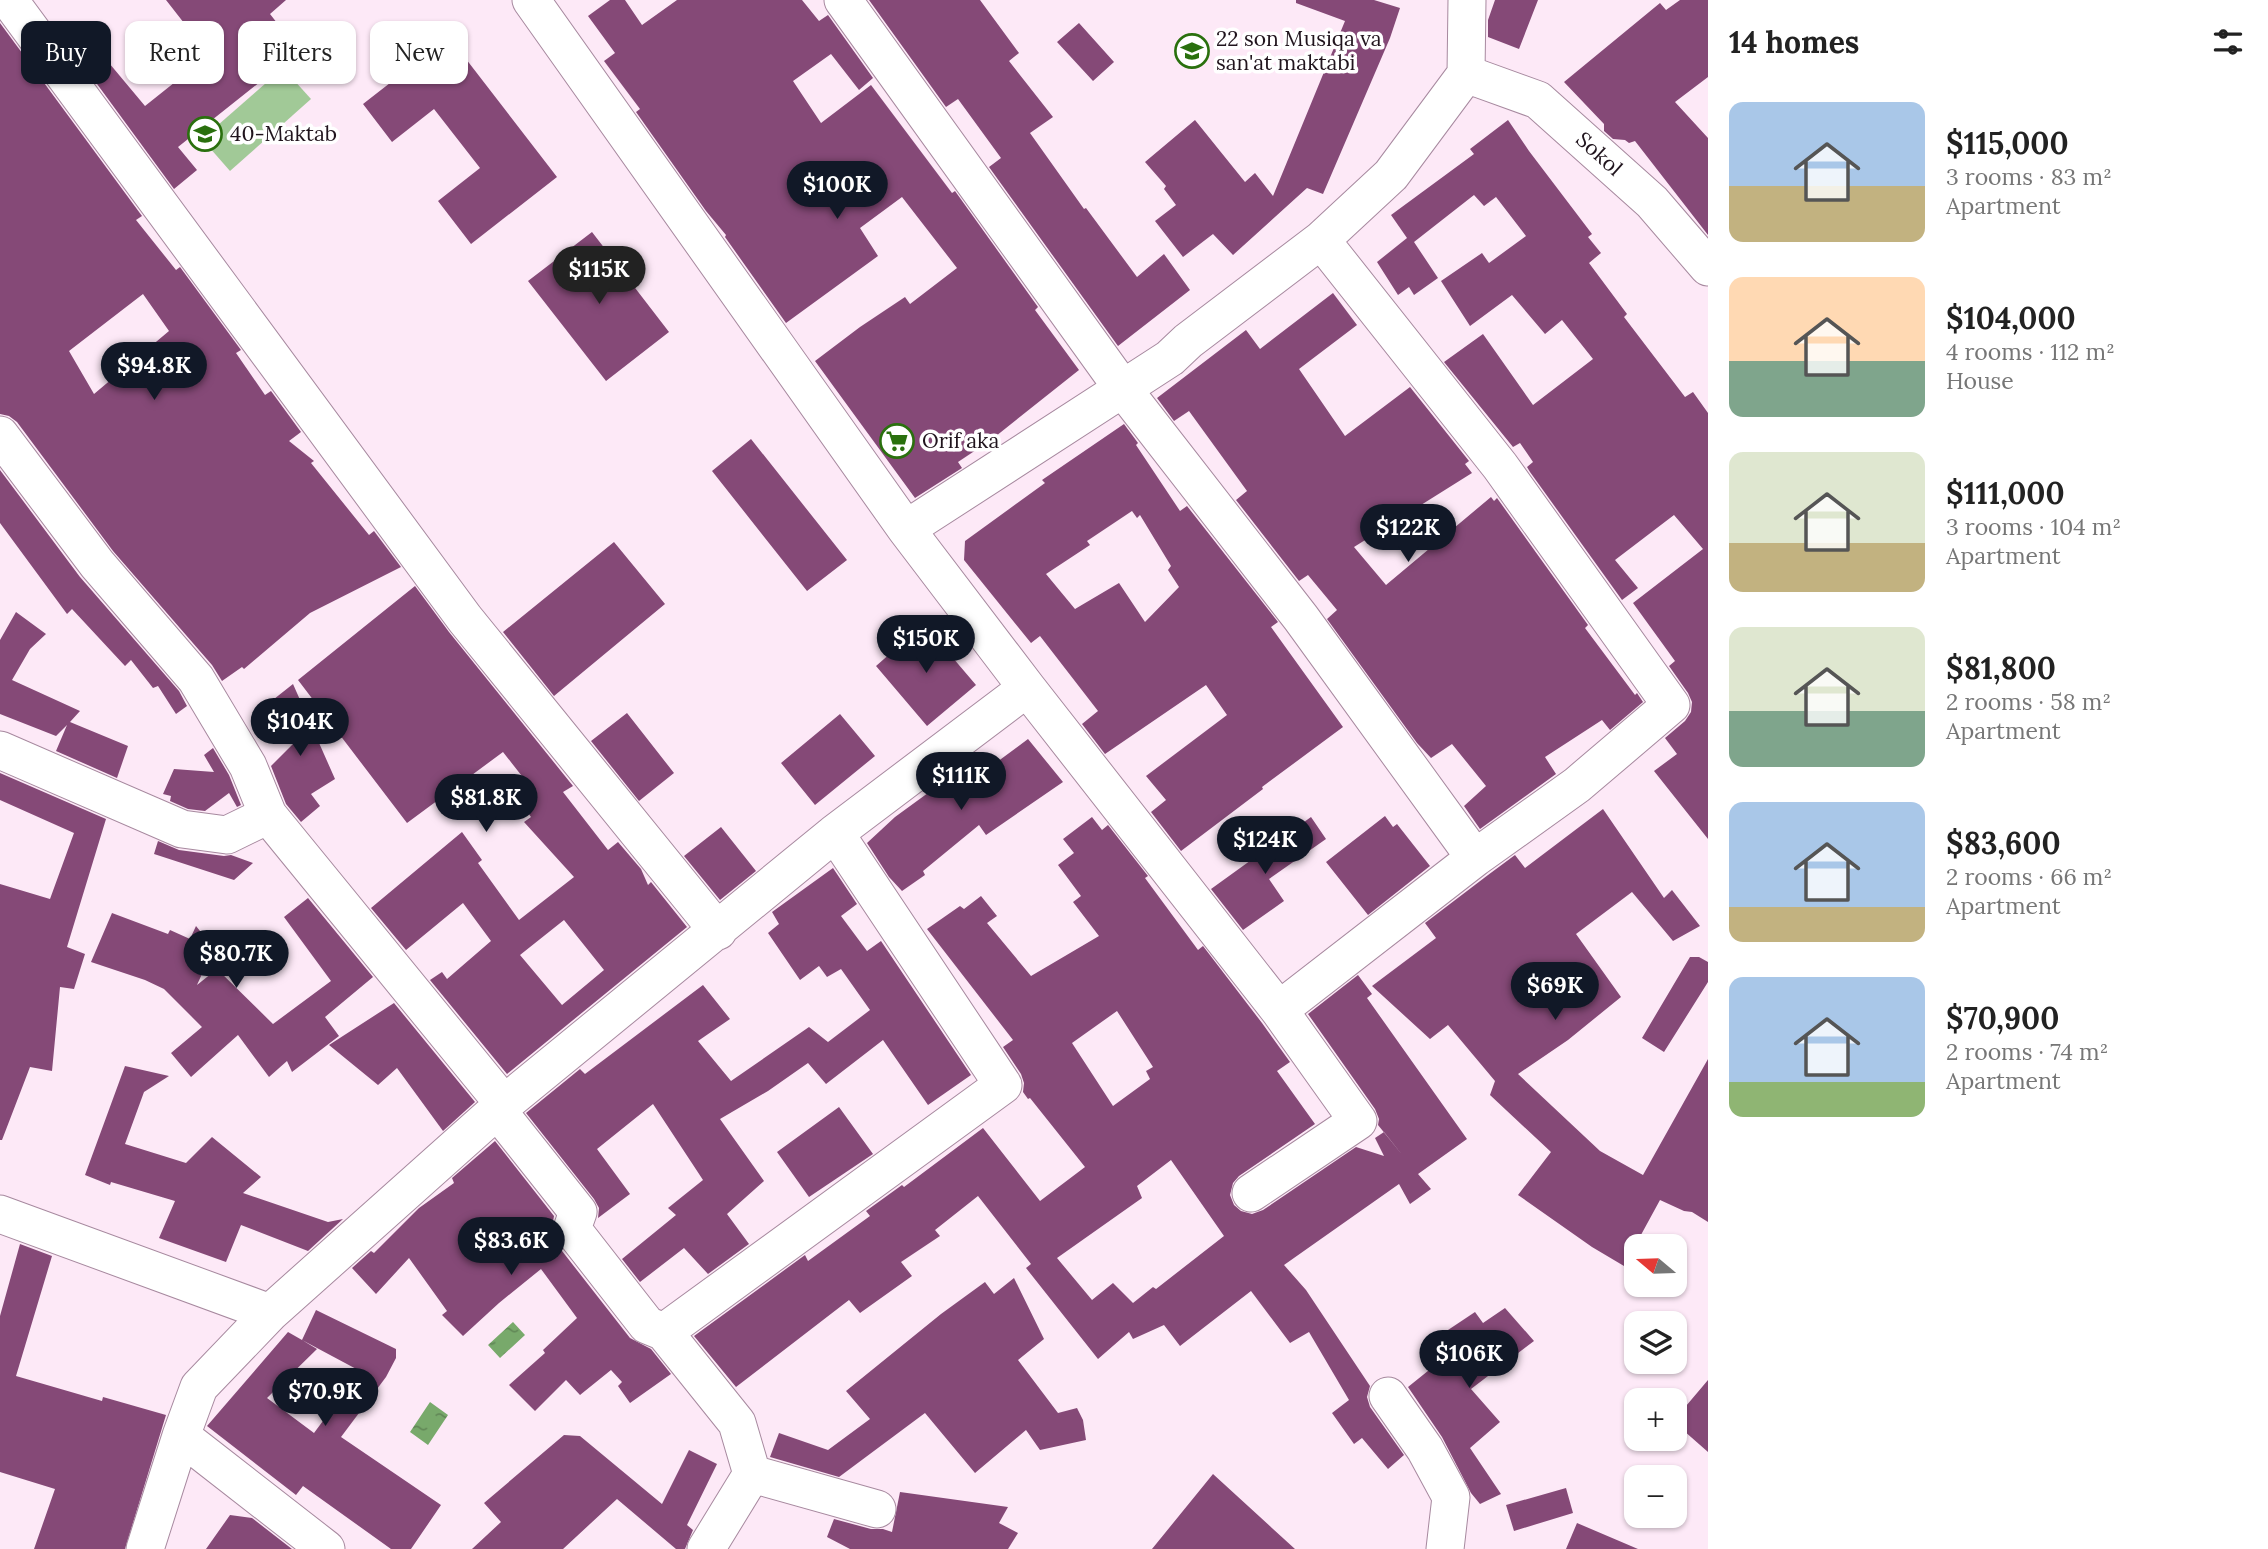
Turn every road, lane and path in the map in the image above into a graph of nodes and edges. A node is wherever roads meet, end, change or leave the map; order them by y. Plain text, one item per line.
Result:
1 (9, 0) edge
2 (531, 0) edge
3 (843, 0) edge
4 (1467, 0) edge
5 (1466, 74) junction
6 (1321, 240) junction
7 (1708, 267) edge
8 (1123, 388) junction
9 (0, 435) edge
10 (906, 529) junction
11 (1027, 688) junction
12 (0, 750) edge
13 (268, 815) junction
14 (835, 832) junction
15 (1475, 858) junction
16 (718, 931) junction
17 (1279, 1010) junction
18 (501, 1107) junction
19 (1251, 1193) dead end
20 (0, 1214) edge
21 (270, 1313) junction
22 (664, 1332) junction
23 (1388, 1396) dead end
24 (181, 1436) junction
25 (752, 1474) junction
26 (877, 1509) dead end
27 (145, 1549) edge
28 (326, 1549) edge
29 (706, 1549) edge
30 (1446, 1549) edge

1 - 16 street
2 - 10 street
3 - 8 street
4 - 5 street
5 - 6 street
5 - 7 street, Sokol
6 - 8 street
6 - 15 street
8 - 10 street
8 - 15 street
9 - 13 street
10 - 11 street
11 - 14 street
11 - 17 street
12 - 13 street
13 - 18 street
14 - 16 street
14 - 22 street
15 - 17 street
16 - 18 street
17 - 19 street
18 - 21 street
18 - 22 street
20 - 21 street
21 - 24 street
22 - 25 street
23 - 30 street
24 - 27 street
24 - 28 street
25 - 26 street
25 - 29 street

